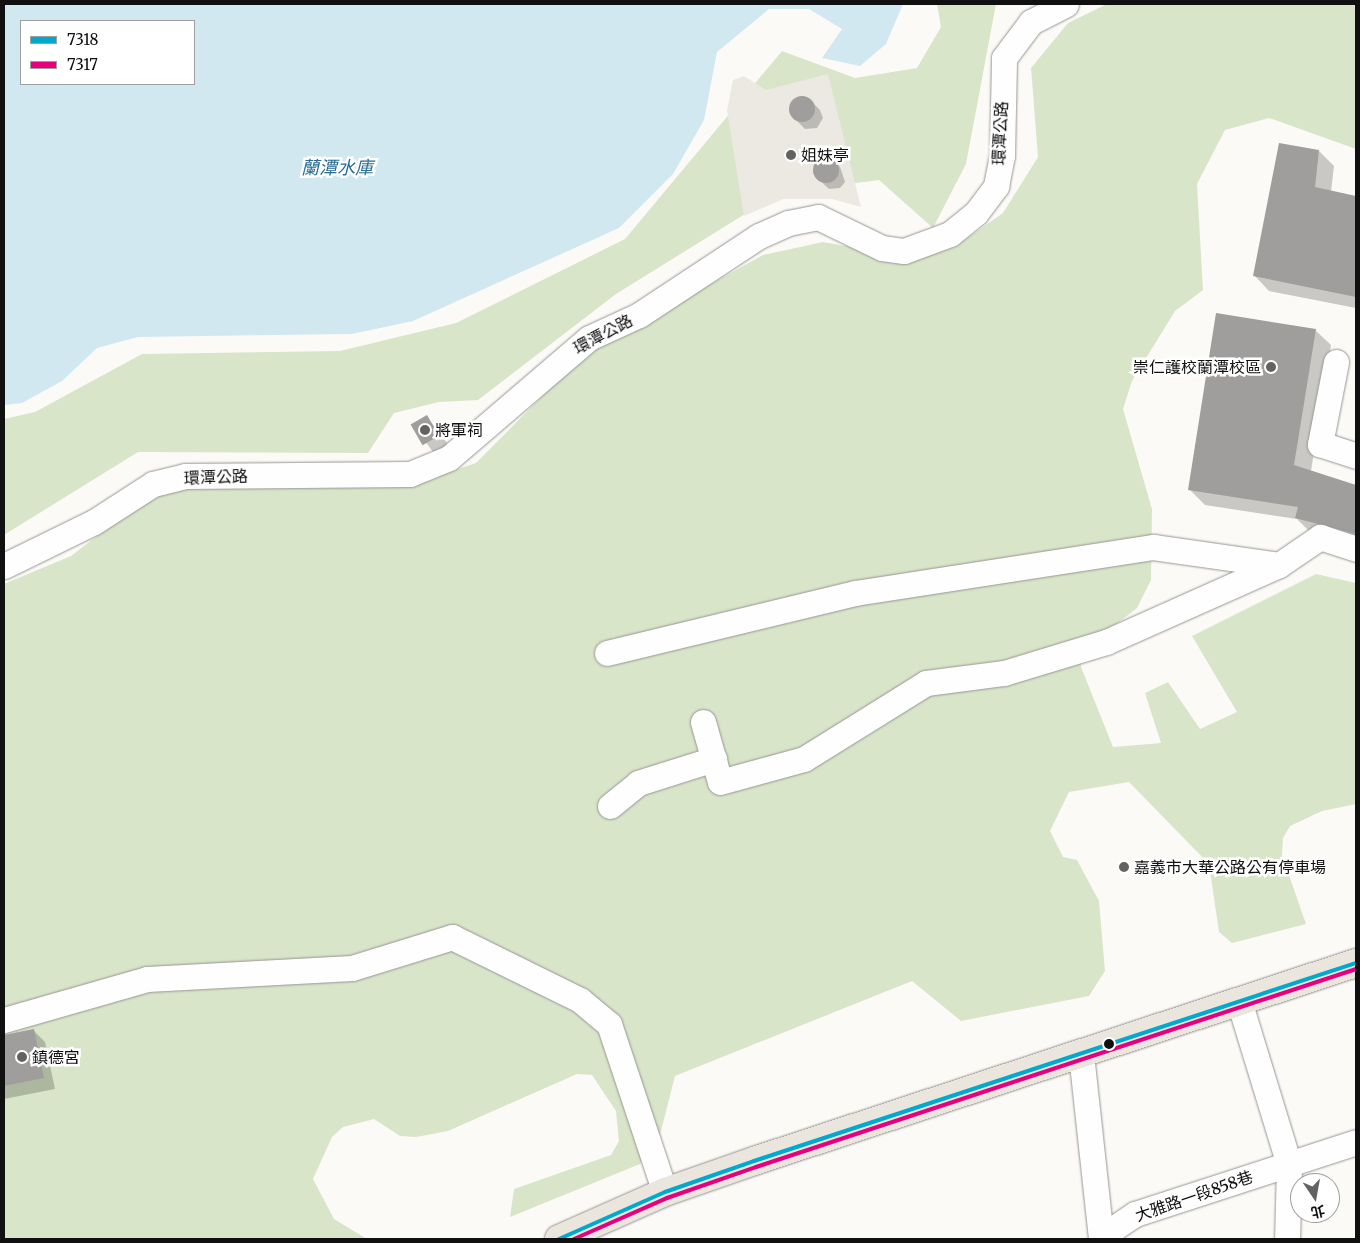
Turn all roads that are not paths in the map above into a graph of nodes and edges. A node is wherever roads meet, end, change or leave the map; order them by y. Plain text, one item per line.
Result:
1 (1066, 4) edge
2 (1336, 362) dead end
3 (1356, 456) edge
4 (1356, 549) edge
5 (1279, 565) junction
6 (4, 566) edge
7 (607, 653) dead end
8 (703, 722) dead end
9 (714, 759) junction
10 (610, 806) dead end
11 (1356, 963) edge
12 (1239, 1001) junction
13 (4, 1020) edge
14 (1081, 1054) junction
15 (1356, 1142) edge
16 (1289, 1165) junction
17 (665, 1192) junction
18 (559, 1239) edge
19 (1101, 1239) edge
20 (1108, 1239) edge
21 (1287, 1239) edge

1 - 6 street, 環潭公路
2 - 3 street
4 - 5 street
5 - 7 street
5 - 9 street
8 - 9 street
9 - 10 street
11 - 12 main road
12 - 14 main road
12 - 16 street
13 - 17 street
14 - 17 main road
14 - 19 street
15 - 16 street, 大雅路一段858巷
16 - 20 street, 大雅路一段858巷
16 - 21 street
17 - 18 main road

